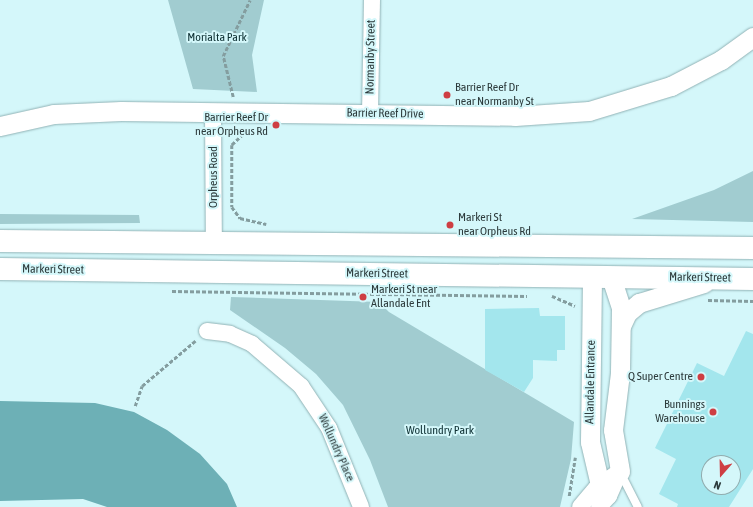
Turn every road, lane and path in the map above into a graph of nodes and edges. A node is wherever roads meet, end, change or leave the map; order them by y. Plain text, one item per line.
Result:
1 (250, 0) edge
2 (372, 0) edge
3 (753, 37) edge
4 (223, 113) junction
5 (370, 114) junction
6 (0, 126) edge
7 (255, 129) dead end
8 (270, 224) dead end
9 (0, 241) edge
10 (214, 242) junction
11 (593, 248) junction
12 (753, 248) edge
13 (0, 269) edge
14 (602, 277) junction
15 (721, 278) junction
16 (753, 279) edge
17 (166, 291) dead end
18 (532, 296) dead end
19 (546, 296) dead end
20 (578, 310) dead end
21 (621, 326) junction
22 (207, 331) joint
23 (620, 346) junction
24 (592, 371) junction
25 (135, 406) dead end
26 (575, 452) dead end
27 (620, 471) junction
28 (605, 500) edge
29 (574, 503) edge
30 (361, 507) edge
31 (638, 507) edge

1 - 4 path
2 - 5 street, Normanby Street
3 - 5 street, Barrier Reef Drive
4 - 5 street, Barrier Reef Drive
4 - 6 street, Barrier Reef Drive
4 - 10 street, Orpheus Road
7 - 8 path
9 - 10 main road
10 - 11 main road
11 - 12 main road
11 - 14 main road
13 - 14 main road, Markeri Street
14 - 15 main road, Markeri Street
14 - 21 street, Allandale Entrance
14 - 24 street, Allandale Entrance
15 - 16 main road, Markeri Street
15 - 21 street
17 - 18 path
19 - 20 path
21 - 23 street, Allandale Entrance
22 - 25 path
22 - 30 street, Wollundry Place
23 - 24 street
23 - 27 street, Allandale Entrance
24 - 28 street, Allandale Entrance
26 - 29 path
27 - 28 street
27 - 31 lane
28 - 29 street

